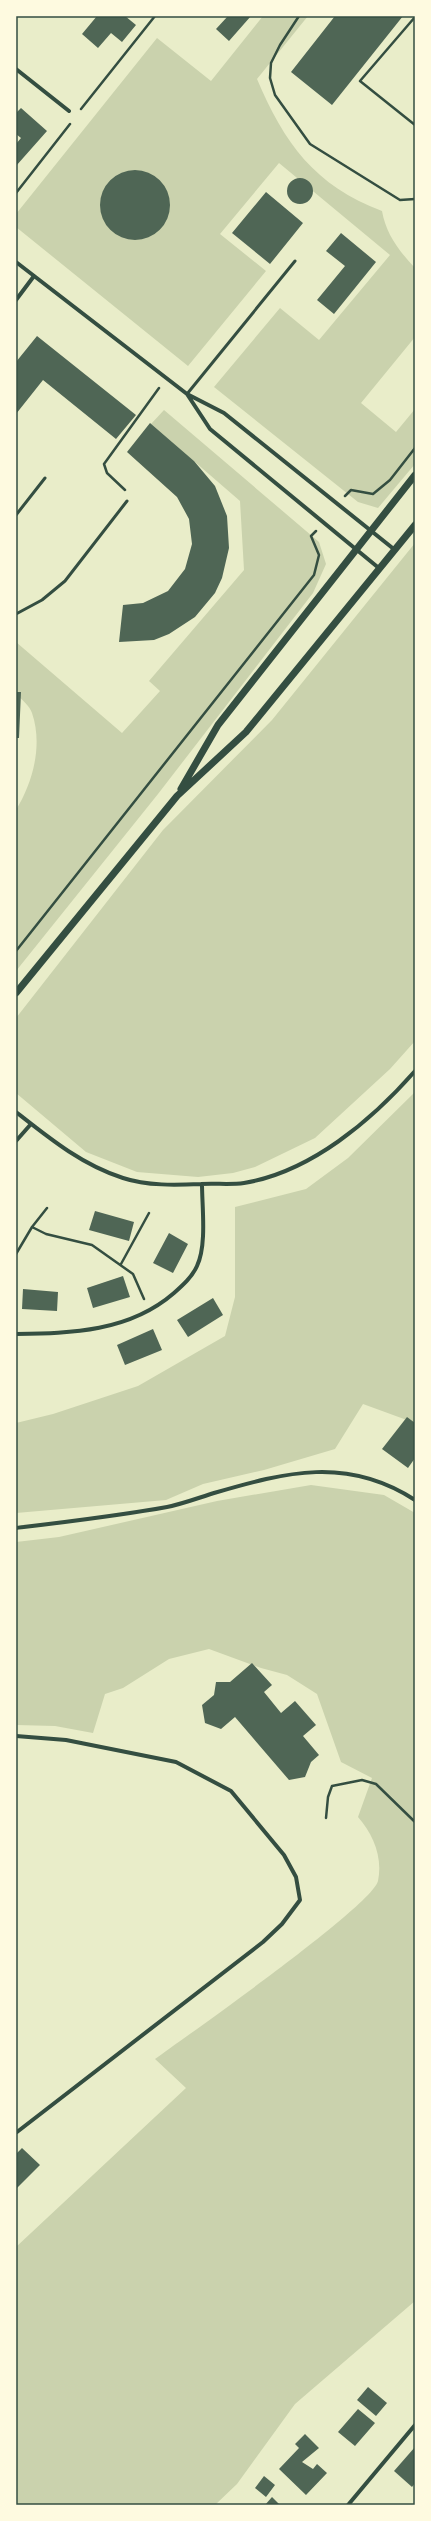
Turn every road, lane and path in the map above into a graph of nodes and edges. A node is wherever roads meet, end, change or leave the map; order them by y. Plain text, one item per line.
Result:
1 (155, 16) edge
2 (299, 16) edge
3 (415, 18) edge
4 (16, 69) edge
5 (69, 111) joint
6 (75, 117) junction
7 (415, 125) edge
8 (16, 193) edge
9 (415, 199) edge
10 (295, 261) dead end
11 (16, 262) edge
12 (34, 276) junction
13 (16, 300) edge
14 (167, 378) junction
15 (187, 394) junction
16 (415, 448) edge
17 (415, 475) edge
18 (45, 478) dead end
19 (127, 501) joint
20 (338, 504) junction
21 (16, 515) edge
22 (323, 522) junction
23 (415, 525) edge
24 (370, 530) junction
25 (356, 549) junction
26 (395, 550) junction
27 (380, 569) junction
28 (16, 614) edge
29 (177, 796) junction
30 (16, 952) edge
31 (16, 993) edge
32 (415, 1071) edge
33 (16, 1112) edge
34 (31, 1124) junction
35 (16, 1142) edge
36 (202, 1184) junction
37 (47, 1208) dead end
38 (149, 1213) dead end
39 (32, 1227) junction
40 (16, 1254) edge
41 (121, 1264) junction
42 (149, 1310) junction
43 (16, 1334) edge
44 (415, 1500) edge
45 (16, 1528) edge
46 (16, 1736) edge
47 (326, 1818) dead end
48 (415, 1822) edge
49 (16, 2132) edge
50 (415, 2425) edge
51 (348, 2505) edge

1 - 6 path
2 - 9 path
3 - 7 path
4 - 5 street
5 - 6 path
6 - 8 path
10 - 15 lane
11 - 12 street
12 - 13 street
12 - 14 street
14 - 15 street
14 - 19 path
15 - 20 street
15 - 22 street
16 - 20 path
17 - 24 street
18 - 21 lane
19 - 28 lane
20 - 24 street
22 - 25 street
22 - 30 path
23 - 26 street
24 - 25 street
24 - 26 street
25 - 27 street
25 - 29 street
26 - 27 street
27 - 29 street
29 - 31 street
32 - 36 street
33 - 34 street
34 - 35 street
34 - 36 street
36 - 42 street
37 - 39 path
38 - 41 path
39 - 40 path
39 - 41 path
41 - 42 path
42 - 43 street
44 - 45 street
46 - 49 street
47 - 48 path
50 - 51 street

